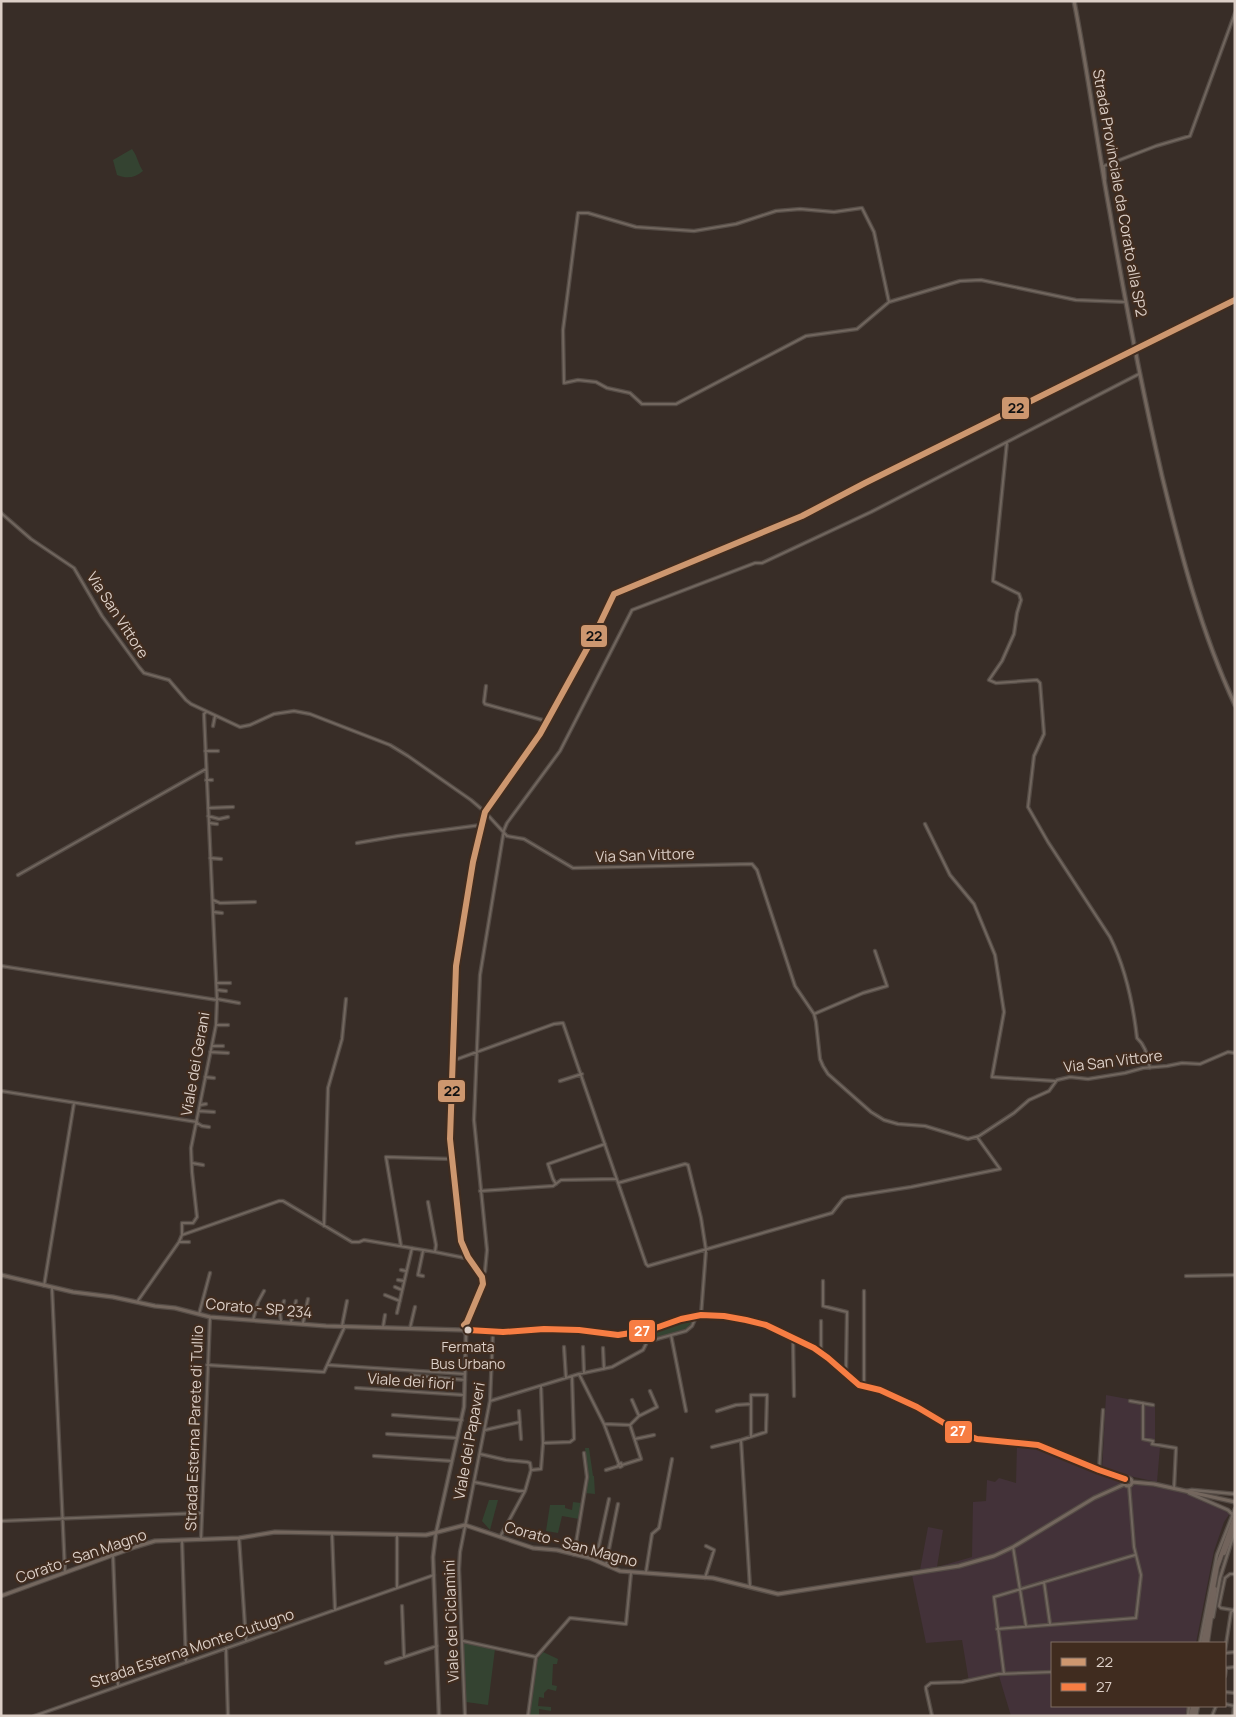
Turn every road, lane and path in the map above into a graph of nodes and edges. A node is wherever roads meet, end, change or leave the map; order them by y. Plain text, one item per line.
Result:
1 (1074, 1) edge
2 (1235, 13) edge
3 (1105, 181) junction
4 (1235, 300) edge
5 (889, 302) junction
6 (1126, 302) junction
7 (1136, 349) junction
8 (1139, 374) junction
9 (1006, 442) junction
10 (1, 514) edge
11 (486, 686) dead end
12 (1235, 705) edge
13 (206, 712) junction
14 (215, 716) junction
15 (546, 721) junction
16 (213, 726) dead end
17 (205, 751) junction
18 (218, 751) dead end
19 (206, 769) junction
20 (206, 780) junction
21 (212, 780) dead end
22 (233, 807) dead end
23 (208, 808) junction
24 (485, 812) junction
25 (208, 816) junction
26 (228, 817) dead end
27 (209, 823) junction
28 (216, 824) dead end
29 (925, 824) dead end
30 (481, 825) junction
31 (504, 834) junction
32 (356, 844) dead end
33 (210, 858) junction
34 (221, 858) dead end
35 (18, 875) dead end
36 (212, 900) junction
37 (254, 902) dead end
38 (213, 912) junction
39 (222, 913) dead end
40 (875, 951) dead end
41 (1, 966) edge
42 (217, 983) junction
43 (230, 983) dead end
44 (217, 990) junction
45 (226, 991) dead end
46 (217, 999) junction
47 (346, 999) dead end
48 (239, 1002) dead end
49 (814, 1014) junction
50 (216, 1024) junction
51 (228, 1026) dead end
52 (212, 1046) junction
53 (223, 1046) dead end
54 (478, 1050) junction
55 (210, 1052) junction
56 (228, 1053) dead end
57 (1235, 1053) edge
58 (452, 1061) junction
59 (1150, 1068) junction
60 (582, 1074) junction
61 (205, 1077) junction
62 (214, 1078) dead end
63 (1057, 1080) junction
64 (560, 1081) dead end
65 (1, 1091) edge
66 (74, 1102) junction
67 (206, 1104) dead end
68 (200, 1105) junction
69 (199, 1111) junction
70 (214, 1112) dead end
71 (197, 1122) junction
72 (209, 1127) dead end
73 (190, 1137) dead end
74 (977, 1137) junction
75 (193, 1138) junction
76 (606, 1144) junction
77 (452, 1159) junction
78 (192, 1163) junction
79 (203, 1165) dead end
80 (617, 1179) junction
81 (618, 1183) junction
82 (556, 1184) junction
83 (480, 1191) junction
84 (428, 1202) dead end
85 (324, 1226) junction
86 (182, 1235) junction
87 (179, 1242) junction
88 (189, 1242) dead end
89 (401, 1246) junction
90 (412, 1248) junction
91 (423, 1250) junction
92 (706, 1250) junction
93 (435, 1252) junction
94 (470, 1260) junction
95 (401, 1270) dead end
96 (406, 1272) junction
97 (210, 1273) dead end
98 (1, 1275) edge
99 (1235, 1275) edge
100 (423, 1276) dead end
101 (1186, 1276) dead end
102 (482, 1277) junction
103 (398, 1280) dead end
104 (404, 1281) junction
105 (823, 1281) dead end
106 (44, 1286) junction
107 (395, 1287) dead end
108 (52, 1288) junction
109 (402, 1290) junction
110 (264, 1291) dead end
111 (864, 1291) dead end
112 (385, 1295) dead end
113 (308, 1299) dead end
114 (284, 1301) dead end
115 (296, 1301) dead end
116 (348, 1301) dead end
117 (400, 1301) junction
118 (136, 1303) junction
119 (415, 1307) dead end
120 (397, 1313) dead end
121 (199, 1314) junction
122 (385, 1314) dead end
123 (699, 1315) junction
124 (210, 1317) junction
125 (254, 1320) junction
126 (281, 1321) junction
127 (821, 1321) dead end
128 (291, 1322) junction
129 (303, 1323) junction
130 (343, 1326) junction
131 (383, 1327) junction
132 (661, 1327) junction
133 (410, 1328) junction
134 (465, 1329) junction
135 (493, 1331) junction
136 (643, 1332) junction
137 (626, 1334) junction
138 (671, 1335) junction
139 (793, 1338) junction
140 (645, 1341) junction
141 (564, 1347) dead end
142 (583, 1347) dead end
143 (603, 1348) dead end
144 (821, 1353) junction
145 (207, 1365) junction
146 (328, 1365) junction
147 (604, 1369) junction
148 (584, 1373) junction
149 (465, 1374) junction
150 (579, 1374) junction
151 (411, 1375) dead end
152 (846, 1375) junction
153 (572, 1376) junction
154 (566, 1378) junction
155 (465, 1380) junction
156 (541, 1386) junction
157 (864, 1386) junction
158 (356, 1388) dead end
159 (650, 1390) dead end
160 (464, 1395) junction
161 (794, 1396) dead end
162 (632, 1400) dead end
163 (490, 1401) junction
164 (1130, 1401) dead end
165 (1142, 1403) junction
166 (751, 1404) junction
167 (1153, 1405) dead end
168 (1104, 1410) dead end
169 (519, 1411) dead end
170 (686, 1411) dead end
171 (716, 1411) dead end
172 (393, 1415) dead end
173 (639, 1416) junction
174 (462, 1420) junction
175 (520, 1422) junction
176 (604, 1424) junction
177 (630, 1425) junction
178 (485, 1430) junction
179 (387, 1434) dead end
180 (654, 1434) dead end
181 (751, 1437) junction
182 (457, 1438) junction
183 (520, 1439) dead end
184 (635, 1439) junction
185 (741, 1440) junction
186 (543, 1443) junction
187 (712, 1447) dead end
188 (584, 1453) dead end
189 (480, 1454) junction
190 (374, 1456) dead end
191 (672, 1460) dead end
192 (452, 1461) junction
193 (620, 1465) junction
194 (531, 1470) junction
195 (606, 1470) dead end
196 (1099, 1470) junction
197 (1125, 1479) junction
198 (474, 1482) junction
199 (1129, 1484) junction
200 (1174, 1489) junction
201 (525, 1491) junction
202 (1185, 1491) junction
203 (1235, 1494) edge
204 (609, 1500) dead end
205 (1235, 1502) edge
206 (618, 1504) dead end
207 (1235, 1509) edge
208 (1228, 1510) junction
209 (200, 1513) junction
210 (1234, 1515) edge
211 (62, 1518) junction
212 (1, 1521) edge
213 (1235, 1524) edge
214 (465, 1525) junction
215 (1235, 1530) edge
216 (332, 1533) junction
217 (436, 1533) junction
218 (397, 1534) junction
219 (500, 1537) junction
220 (239, 1538) junction
221 (200, 1539) junction
222 (182, 1540) junction
223 (706, 1546) dead end
224 (1014, 1547) junction
225 (113, 1555) junction
226 (574, 1555) junction
227 (1135, 1555) junction
228 (596, 1560) junction
229 (606, 1564) junction
230 (65, 1573) junction
231 (631, 1573) junction
232 (645, 1574) junction
233 (1235, 1574) edge
234 (434, 1575) junction
235 (705, 1578) junction
236 (1044, 1582) junction
237 (750, 1587) junction
238 (397, 1588) junction
239 (1020, 1589) junction
240 (1, 1596) edge
241 (402, 1606) dead end
242 (1234, 1609) edge
243 (335, 1610) junction
244 (1050, 1625) junction
245 (1026, 1627) junction
246 (998, 1629) junction
247 (246, 1641) junction
248 (462, 1641) junction
249 (1201, 1642) edge
250 (1208, 1642) edge
251 (1208, 1642) edge
252 (1226, 1645) edge
253 (437, 1646) junction
254 (226, 1648) junction
255 (404, 1657) junction
256 (536, 1657) junction
257 (186, 1662) junction
258 (386, 1663) dead end
259 (1228, 1667) edge
260 (1235, 1667) edge
261 (1051, 1672) edge
262 (1004, 1674) junction
263 (118, 1686) junction
264 (1226, 1704) edge
265 (34, 1716) edge
266 (228, 1716) edge
267 (439, 1716) edge
268 (465, 1716) edge
269 (528, 1716) edge
270 (932, 1716) edge
271 (1233, 1716) edge

1 - 3 main road, Strada Provinciale da Corato alla SP2
2 - 3 street
3 - 6 main road, Strada Provinciale da Corato alla SP2
4 - 7 street
5 - 5 street
5 - 6 street
6 - 7 main road, Strada Provinciale da Corato alla SP2
7 - 8 main road, Strada Provinciale da Corato alla SP2
7 - 15 street
8 - 9 street
8 - 12 main road, Strada Provinciale da Corato alla SP2
9 - 31 street
9 - 59 street
10 - 13 street, Via San Vittore
11 - 15 street
13 - 14 street, Via San Vittore
13 - 17 street, Viale dei Gerani
14 - 16 street
14 - 24 street, Via San Vittore
15 - 24 street
17 - 18 street
17 - 19 street, Viale dei Gerani
19 - 20 street, Viale dei Gerani
19 - 35 street
20 - 21 street
20 - 23 street, Viale dei Gerani
22 - 23 street
23 - 25 street, Viale dei Gerani
24 - 30 street
24 - 31 street, Via San Vittore
25 - 26 street
25 - 27 street, Viale dei Gerani
27 - 28 street
27 - 33 street, Viale dei Gerani
29 - 63 street
30 - 32 street
30 - 58 street
31 - 49 street, Via San Vittore
31 - 54 street
33 - 34 street
33 - 36 street, Viale dei Gerani
36 - 37 street
36 - 38 street, Viale dei Gerani
38 - 39 street
38 - 42 street, Viale dei Gerani
40 - 49 street
41 - 46 street
42 - 43 street
42 - 44 street, Viale dei Gerani
44 - 45 street
44 - 46 street, Viale dei Gerani
46 - 48 street
46 - 50 street, Viale dei Gerani
47 - 85 street
49 - 74 street, Via San Vittore
50 - 51 street
50 - 52 street, Viale dei Gerani
52 - 53 street
52 - 55 street, Viale dei Gerani
54 - 58 street
54 - 60 street
54 - 83 street
55 - 56 street
55 - 61 street, Viale dei Gerani
57 - 59 street, Via San Vittore
58 - 77 street
59 - 63 street, Via San Vittore
60 - 64 street
60 - 76 street
61 - 62 street
61 - 68 street, Viale dei Gerani
63 - 74 street, Via San Vittore
65 - 66 street
66 - 71 street
66 - 106 street
67 - 68 street
68 - 69 street, Viale dei Gerani
69 - 70 street
69 - 71 street, Viale dei Gerani
71 - 72 street
71 - 75 street, Viale dei Gerani
73 - 75 street
74 - 92 street
75 - 78 street, Viale dei Gerani
76 - 80 street
76 - 82 street
77 - 89 street
77 - 94 street
78 - 79 street
78 - 86 street, Viale dei Gerani
80 - 81 street
80 - 82 street
81 - 92 street
81 - 92 street
82 - 83 street
83 - 102 street
84 - 93 street
85 - 86 street
85 - 89 street
86 - 87 street, Viale dei Gerani
87 - 88 street
87 - 118 street, Viale dei Gerani
89 - 90 street
90 - 91 street
90 - 96 street
91 - 93 street
91 - 100 street
92 - 123 street
93 - 94 street
94 - 102 street
95 - 96 street
96 - 104 street
97 - 121 street
98 - 106 main road, Corato - SP 234
99 - 101 street
102 - 134 street
103 - 104 street
104 - 109 street
105 - 152 street
106 - 108 main road, Corato - SP 234
107 - 109 street
108 - 118 main road, Corato - SP 234
108 - 211 street
109 - 117 street
110 - 125 street
111 - 157 street
112 - 117 street
113 - 129 street
114 - 126 street
115 - 128 street
116 - 130 street
117 - 120 street
118 - 121 main road, Corato - SP 234
119 - 133 street
121 - 124 main road, Corato - SP 234
122 - 131 street
123 - 132 main road, Corato - SP 234
123 - 138 street
123 - 139 main road, Corato - SP 234
124 - 125 main road, Corato - SP 234
124 - 145 street, Strada Esterna Parete di Tullio
125 - 126 main road, Corato - SP 234
126 - 128 main road, Corato - SP 234
127 - 144 street
128 - 129 main road, Corato - SP 234
129 - 130 main road, Corato - SP 234
130 - 131 main road, Corato - SP 234
130 - 146 street
131 - 133 main road, Corato - SP 234
132 - 136 main road, Corato - SP 234
132 - 140 street
133 - 134 main road, Corato - SP 234
134 - 135 main road, Corato - SP 234
134 - 149 street
135 - 137 main road, Corato - SP 234
135 - 163 street, Viale dei Papaveri
136 - 137 main road, Corato - SP 234
136 - 140 street
137 - 140 street
138 - 140 street
138 - 170 street
139 - 144 main road, Corato - SP 234
139 - 161 street
140 - 147 street
141 - 154 street
142 - 148 street
143 - 147 street
144 - 152 main road, Corato - SP 234
145 - 146 street
145 - 209 street, Strada Esterna Parete di Tullio
146 - 149 street
147 - 148 street
148 - 150 street
149 - 155 street
150 - 153 street
150 - 176 street
151 - 155 street
152 - 157 main road, Corato - SP 234
153 - 154 street
153 - 186 street
154 - 156 street
155 - 160 street
156 - 163 street
156 - 186 street
157 - 196 main road, Corato - SP 234
158 - 160 street, Viale dei fiori
159 - 173 street
160 - 174 street
162 - 173 street
163 - 178 street, Viale dei Papaveri
164 - 165 street
165 - 167 street
165 - 200 street
166 - 171 street
166 - 181 street
166 - 181 street
168 - 196 street
169 - 175 street
172 - 174 street
173 - 177 street
174 - 182 street
175 - 178 street
175 - 183 street
176 - 177 street
176 - 193 street
177 - 184 street
178 - 189 street, Viale dei Papaveri
179 - 182 street
180 - 184 street
181 - 185 street
182 - 192 street
184 - 193 street
185 - 187 street
185 - 237 street
186 - 194 street
188 - 226 street
189 - 194 street
189 - 198 street, Viale dei Papaveri
190 - 192 street
191 - 232 street
192 - 217 street
193 - 195 street
194 - 201 street
196 - 197 main road, Corato - SP 234
197 - 199 main road
197 - 199 main road, Corato - SP 234
198 - 201 street
198 - 214 street, Viale dei Papaveri
199 - 200 main road
199 - 224 main road, Corato - San Magno
199 - 227 street
200 - 202 main road
201 - 219 street
202 - 203 street
202 - 205 main road
202 - 208 street
204 - 228 street
206 - 229 street
207 - 208 street
207 - 210 street
208 - 210 street
209 - 211 street
209 - 221 street, Strada Esterna Parete di Tullio
210 - 249 highway
211 - 212 street
211 - 230 street
213 - 250 highway
214 - 217 main road, Corato - San Magno
214 - 219 main road, Corato - San Magno
214 - 248 street, Viale dei Ciclamini
215 - 251 street
216 - 218 main road, Corato - San Magno
216 - 220 main road, Corato - San Magno
216 - 243 street
217 - 218 main road, Corato - San Magno
217 - 234 street
218 - 238 street
219 - 226 main road, Corato - San Magno
220 - 221 main road, Corato - San Magno
220 - 247 street
221 - 222 main road, Corato - San Magno
222 - 225 main road, Corato - San Magno
222 - 257 street
223 - 235 street
224 - 237 main road, Corato - San Magno
224 - 239 street
225 - 230 main road, Corato - San Magno
225 - 263 street
226 - 228 main road, Corato - San Magno
227 - 236 street
227 - 244 street
228 - 229 main road, Corato - San Magno
229 - 231 main road, Corato - San Magno
230 - 240 main road, Corato - San Magno
231 - 232 main road, Corato - San Magno
231 - 256 street
232 - 235 main road, Corato - San Magno
233 - 242 street
234 - 238 street, Strada Esterna Monte Cutugno
234 - 253 street
235 - 237 main road, Corato - San Magno
236 - 239 street
236 - 244 street
238 - 243 street, Strada Esterna Monte Cutugno
239 - 245 street
239 - 246 street
241 - 255 street
242 - 252 street
243 - 247 street, Strada Esterna Monte Cutugno
244 - 245 street
245 - 246 street
246 - 262 street
247 - 254 street, Strada Esterna Monte Cutugno
248 - 256 street
248 - 268 street, Viale dei Ciclamini
253 - 255 street
253 - 267 street
254 - 257 street, Strada Esterna Monte Cutugno
254 - 266 street
255 - 258 street
256 - 269 street
257 - 263 street, Strada Esterna Monte Cutugno
259 - 260 street
261 - 262 street
262 - 270 street
263 - 265 street, Strada Esterna Monte Cutugno
264 - 271 street

